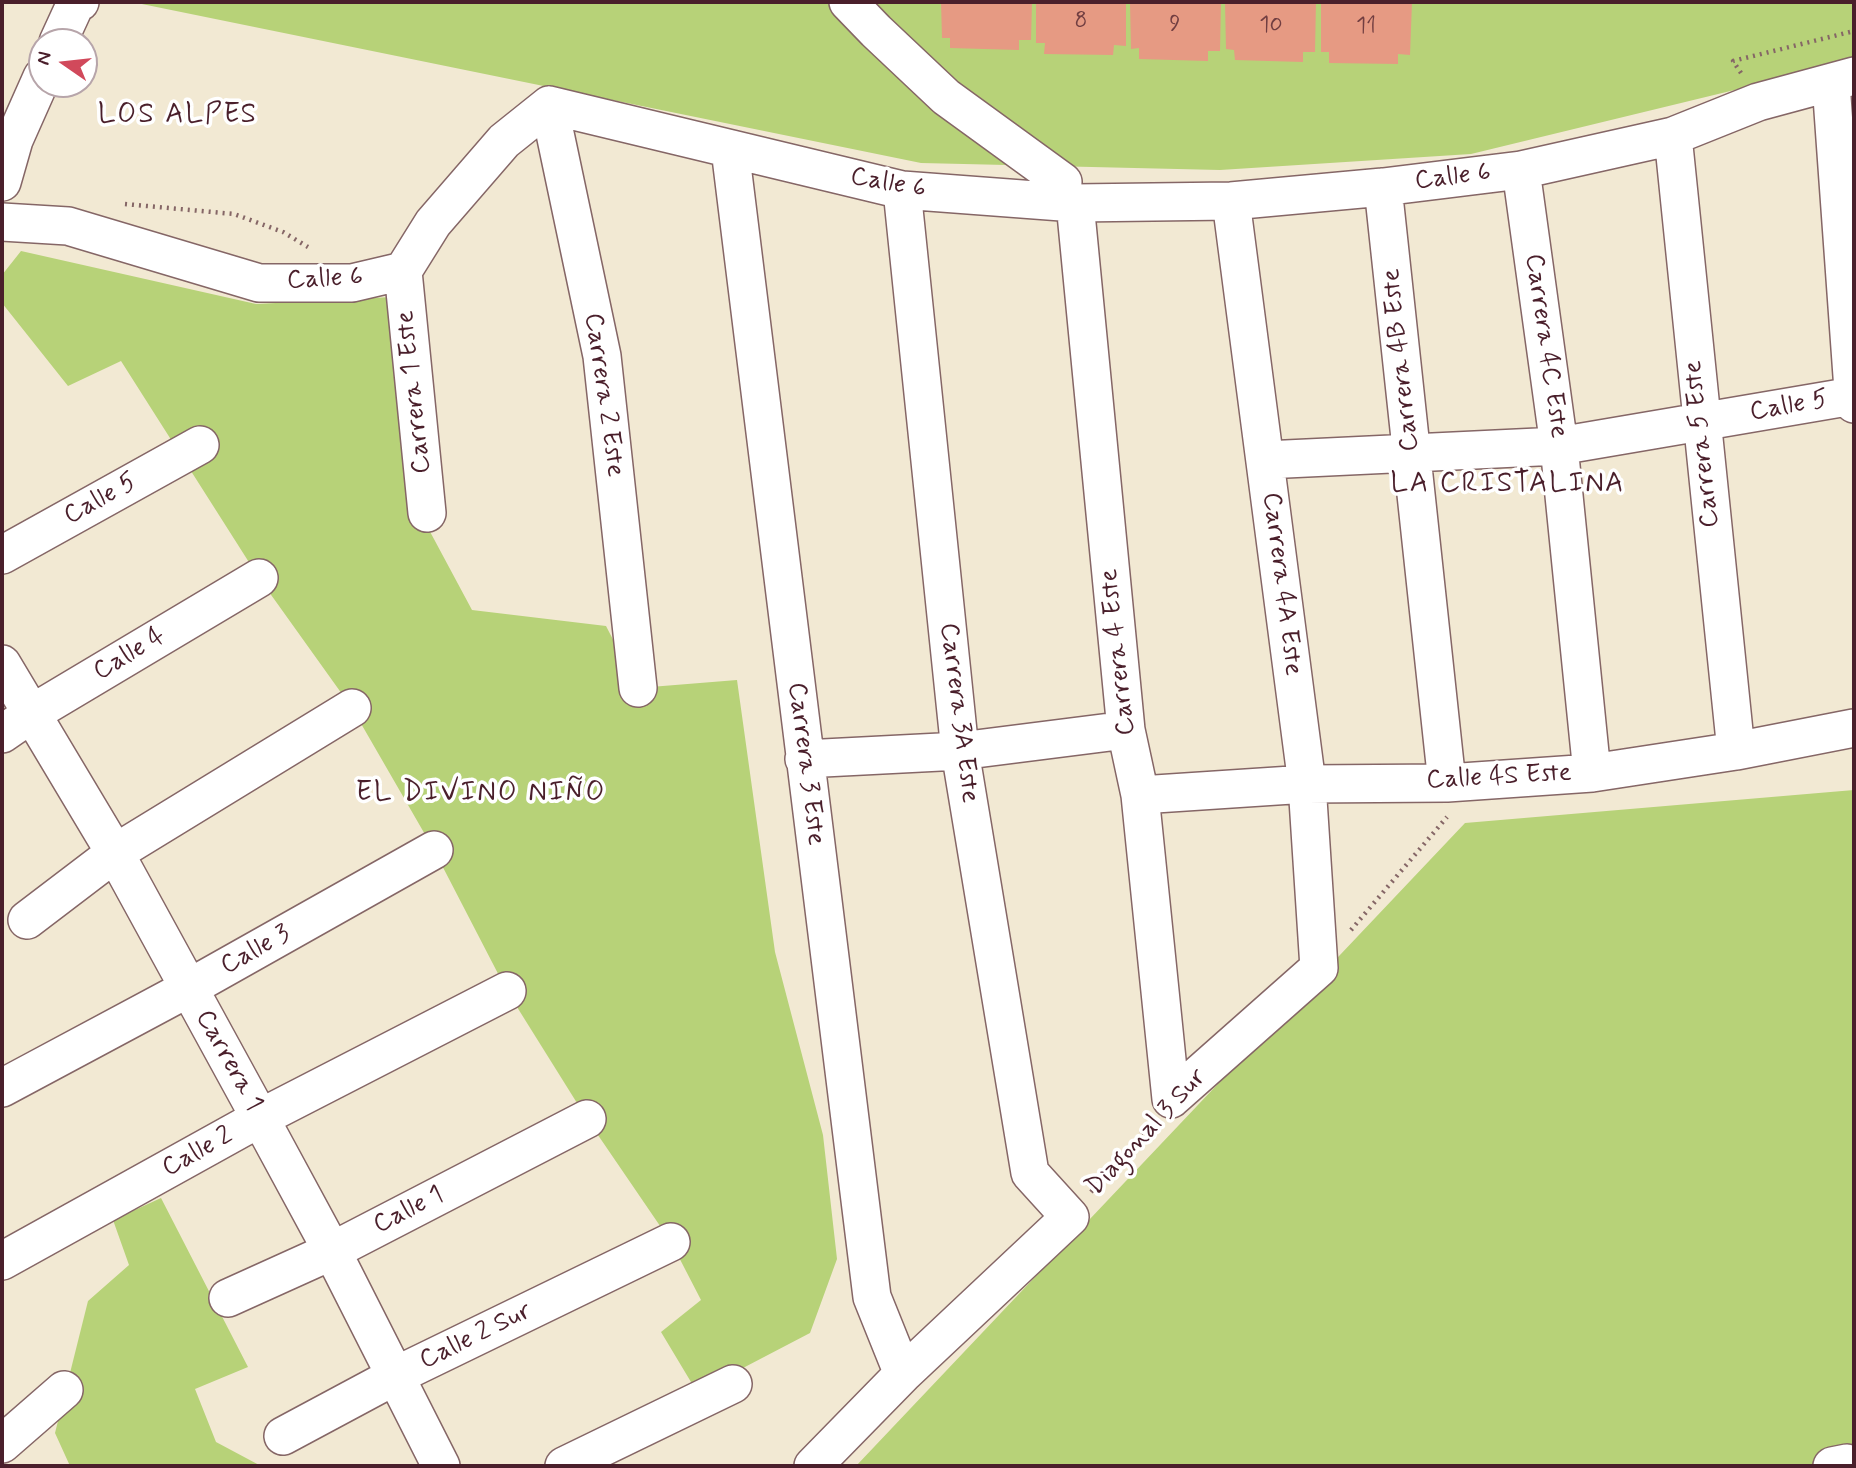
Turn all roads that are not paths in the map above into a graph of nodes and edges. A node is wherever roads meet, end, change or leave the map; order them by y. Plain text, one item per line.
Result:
1 (80, 2) edge
2 (848, 2) edge
3 (64, 28) edge
4 (1842, 80) edge
5 (33, 98) edge
6 (549, 104) junction
7 (1673, 135) junction
8 (730, 149) junction
9 (1521, 170) junction
10 (2, 182) edge
11 (1383, 187) junction
12 (902, 190) junction
13 (1069, 192) junction
14 (1231, 201) junction
15 (2, 222) edge
16 (403, 271) junction
17 (1853, 396) edge
18 (1854, 404) edge
19 (1700, 422) junction
20 (200, 445) dead end
21 (1559, 446) junction
22 (1413, 454) junction
23 (1265, 460) junction
24 (427, 513) dead end
25 (2, 555) edge
26 (259, 578) dead end
27 (2, 664) edge
28 (638, 688) dead end
29 (352, 708) dead end
30 (16, 724) edge
31 (1854, 728) edge
32 (1126, 730) junction
33 (960, 751) junction
34 (1736, 751) junction
35 (804, 759) junction
36 (1592, 773) junction
37 (1447, 783) junction
38 (1307, 784) junction
39 (1140, 795) junction
40 (434, 850) dead end
41 (114, 853) junction
42 (27, 920) dead end
43 (1319, 968) joint
44 (187, 989) junction
45 (508, 991) dead end
46 (2, 1088) edge
47 (1171, 1099) joint
48 (260, 1118) junction
49 (587, 1119) dead end
50 (1070, 1217) joint
51 (671, 1242) dead end
52 (332, 1251) junction
53 (2, 1261) edge
54 (228, 1298) dead end
55 (903, 1374) junction
56 (395, 1376) junction
57 (733, 1384) dead end
58 (64, 1390) dead end
59 (283, 1436) dead end
60 (2, 1444) edge
61 (441, 1466) edge
62 (564, 1466) edge
63 (813, 1466) edge
64 (1832, 1466) edge
65 (1854, 1466) edge

1 - 3 street
2 - 13 street
4 - 7 street, Calle 6
4 - 17 street
5 - 10 street
6 - 8 street, Calle 6
6 - 16 street
6 - 28 street, Carrera 2 Este
7 - 9 street, Calle 6
7 - 19 street, Carrera 5 Este
8 - 12 street, Calle 6
8 - 35 street, Carrera 3 Este
9 - 11 street, Calle 6
9 - 21 street, Carrera 4C Este
11 - 14 street, Calle 6
11 - 22 street, Carrera 4B Este
12 - 13 street, Calle 6
12 - 33 street, Carrera 3A Este
13 - 14 street, Calle 6
13 - 32 street, Carrera 4 Este
14 - 23 street, Carrera 4A Este
15 - 16 street, Calle 6
16 - 24 street, Carrera 1 Este
17 - 18 street
17 - 19 street, Calle 5
19 - 21 street, Calle 5
19 - 34 street, Carrera 5 Este
20 - 25 street, Calle 5
21 - 22 street, Calle 5
21 - 36 street, Carrera 4C Este
22 - 23 street, Calle 5
22 - 37 street, Carrera 4B Este
23 - 38 street, Carrera 4A Este
26 - 30 street, Calle 4
27 - 30 street, Carrera 1
29 - 41 street
30 - 41 street, Carrera 1
31 - 34 street, Calle 4S Este
32 - 33 street
32 - 39 street, Carrera 4 Este
33 - 35 street
33 - 50 street, Carrera 3A Este
34 - 36 street, Calle 4S Este
35 - 55 street, Carrera 3 Este
36 - 37 street, Calle 4S Este
37 - 38 street, Calle 4S Este
38 - 39 street, Calle 4S Este
38 - 43 street, Carrera 4A Este
39 - 47 street, Carrera 4 Este
40 - 44 street, Calle 3
41 - 42 street
41 - 44 street, Carrera 1
43 - 47 street, Diagonal 3 Sur
44 - 46 street, Calle 3
44 - 48 street, Carrera 1
45 - 48 street, Calle 2
48 - 52 street, Carrera 1
48 - 53 street, Calle 2
49 - 52 street, Calle 1
50 - 55 street, Diagonal 3 Sur
51 - 56 street, Calle 2 Sur
52 - 54 street, Calle 1
52 - 56 street, Carrera 1
55 - 63 street, Diagonal 3 Sur
56 - 59 street, Calle 2 Sur
56 - 61 street, Carrera 1
57 - 62 street
58 - 60 street
64 - 65 street

